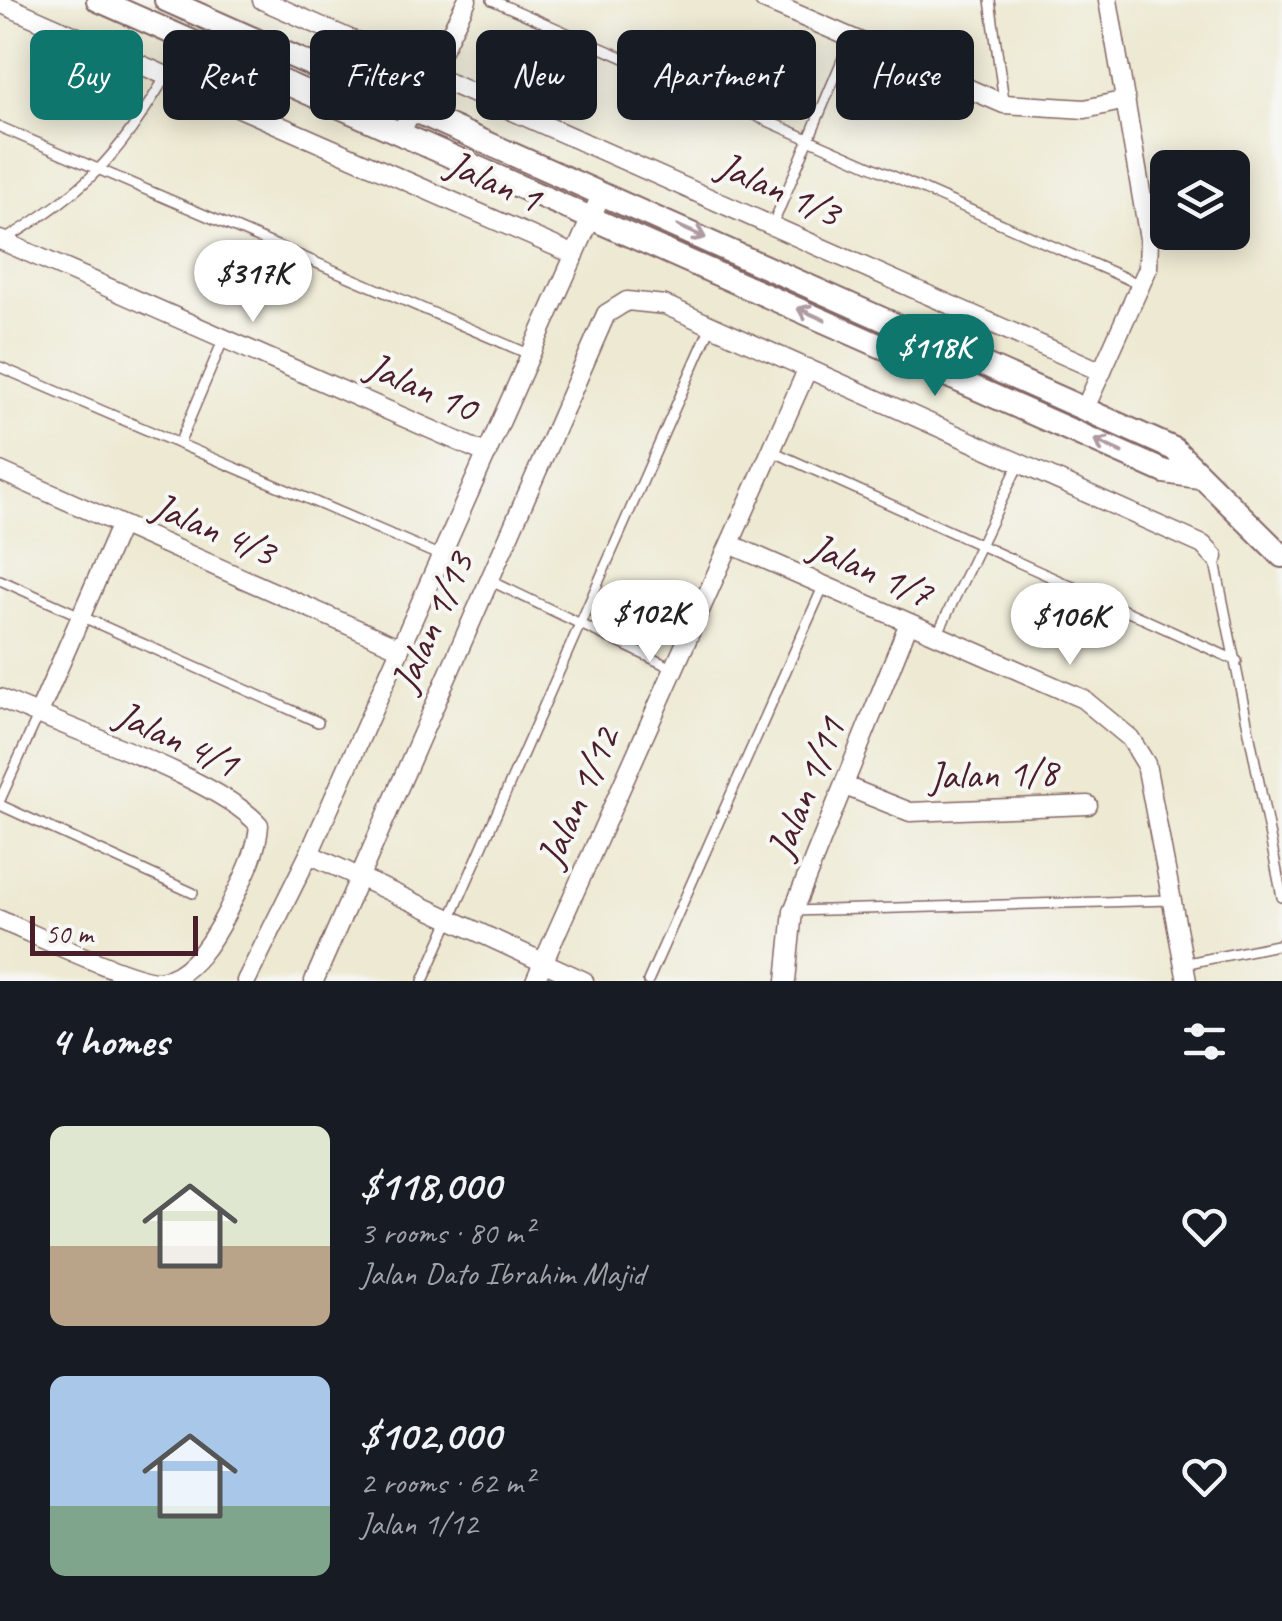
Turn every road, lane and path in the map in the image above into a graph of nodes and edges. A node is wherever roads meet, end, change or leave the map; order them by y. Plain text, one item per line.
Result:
1 (98, 0) edge
2 (166, 0) edge
3 (262, 0) edge
4 (466, 0) edge
5 (492, 0) edge
6 (764, 0) edge
7 (989, 0) edge
8 (1108, 0) edge
9 (0, 3) edge
10 (333, 30) edge
11 (452, 30) edge
12 (836, 33) edge
13 (310, 63) edge
14 (836, 73) edge
15 (163, 75) edge
16 (163, 80) edge
17 (456, 83) edge
18 (974, 91) edge
19 (1126, 100) junction
20 (1004, 104) junction
21 (267, 120) edge
22 (408, 120) edge
23 (441, 120) edge
24 (0, 127) edge
25 (401, 132) junction
26 (809, 139) junction
27 (101, 171) junction
28 (602, 193) junction
29 (592, 218) junction
30 (773, 224) junction
31 (2, 241) edge
32 (575, 255) junction
33 (1141, 285) junction
34 (711, 326) junction
35 (224, 338) junction
36 (531, 355) junction
37 (0, 367) edge
38 (808, 368) junction
39 (1102, 372) junction
40 (1086, 406) junction
41 (179, 444) junction
42 (772, 450) junction
43 (487, 454) junction
44 (1020, 463) junction
45 (0, 471) edge
46 (1200, 477) junction
47 (120, 526) junction
48 (730, 544) junction
49 (980, 545) junction
50 (441, 556) junction
51 (1282, 556) edge
52 (1214, 557) joint
53 (0, 580) edge
54 (489, 580) junction
55 (823, 587) junction
56 (81, 616) junction
57 (580, 624) junction
58 (908, 625) junction
59 (936, 638) junction
60 (400, 648) junction
61 (1237, 661) junction
62 (674, 669) junction
63 (0, 698) edge
64 (38, 716) junction
65 (318, 722) dead end
66 (846, 786) junction
67 (0, 803) edge
68 (1088, 806) dead end
69 (309, 854) junction
70 (358, 876) junction
71 (193, 893) dead end
72 (1282, 896) edge
73 (1172, 900) junction
74 (794, 911) junction
75 (450, 919) junction
76 (0, 920) edge
77 (1282, 944) edge
78 (543, 963) junction
79 (1185, 972) edge
80 (246, 981) edge
81 (314, 981) edge
82 (423, 981) edge
83 (535, 981) edge
84 (584, 981) edge
85 (648, 981) edge
86 (786, 981) edge

1 - 25 street
2 - 13 street
3 - 10 street, Jalan 1/3
4 - 11 street
5 - 26 lane
6 - 12 street
7 - 20 lane
8 - 19 street
9 - 15 street, Jalan 1
14 - 26 lane
16 - 27 lane
17 - 30 street, Jalan 1/3
18 - 20 street
19 - 20 street
19 - 33 street
21 - 32 street, Jalan 1
22 - 25 street
23 - 28 street
24 - 27 lane
25 - 29 street
26 - 30 lane
26 - 33 lane
27 - 31 lane
27 - 36 lane
28 - 29 street
28 -> 40 street
29 - 32 street
46 -> 29 street
30 - 39 street, Jalan 1/3
31 - 35 street, Jalan 10
32 - 36 street
33 - 39 street
34 - 38 street
34 - 54 street, Jalan 1/13
34 - 57 lane
35 - 41 lane
35 - 43 street, Jalan 10
36 - 43 street
37 - 41 lane
38 - 42 street, Jalan 1/12
38 - 44 street
39 - 40 street
40 - 46 street
41 - 50 lane
42 - 48 street, Jalan 1/12
42 - 49 lane
43 - 50 street
44 - 49 lane
44 - 52 street
45 - 47 street, Jalan 4/3
46 - 51 street
47 - 56 street
47 - 60 street, Jalan 4/3
48 - 55 street, Jalan 1/7
48 - 62 street, Jalan 1/12
49 - 59 lane
49 - 61 lane
50 - 60 street
52 - 61 lane
53 - 56 lane
54 - 57 lane
54 - 70 street, Jalan 1/13
55 - 58 street, Jalan 1/7
55 - 85 lane
56 - 64 street
56 - 65 lane
57 - 62 lane
57 - 75 lane
58 - 59 street, Jalan 1/7
58 - 66 street, Jalan 1/11
59 - 73 street, Jalan 1/7
60 - 69 street
61 - 72 lane
62 - 78 street, Jalan 1/12
63 - 64 street, Jalan 4/1
64 - 67 lane
64 - 76 street, Jalan 4/1
66 - 68 street, Jalan 1/8
66 - 74 street, Jalan 1/11
67 - 71 lane
69 - 70 street
69 - 80 street
70 - 75 street
70 - 81 street, Jalan 1/13
73 - 74 lane
73 - 79 street, Jalan 1/7
74 - 86 street, Jalan 1/11
75 - 78 street
75 - 82 lane
77 - 79 lane
78 - 83 street, Jalan 1/12
78 - 84 street

